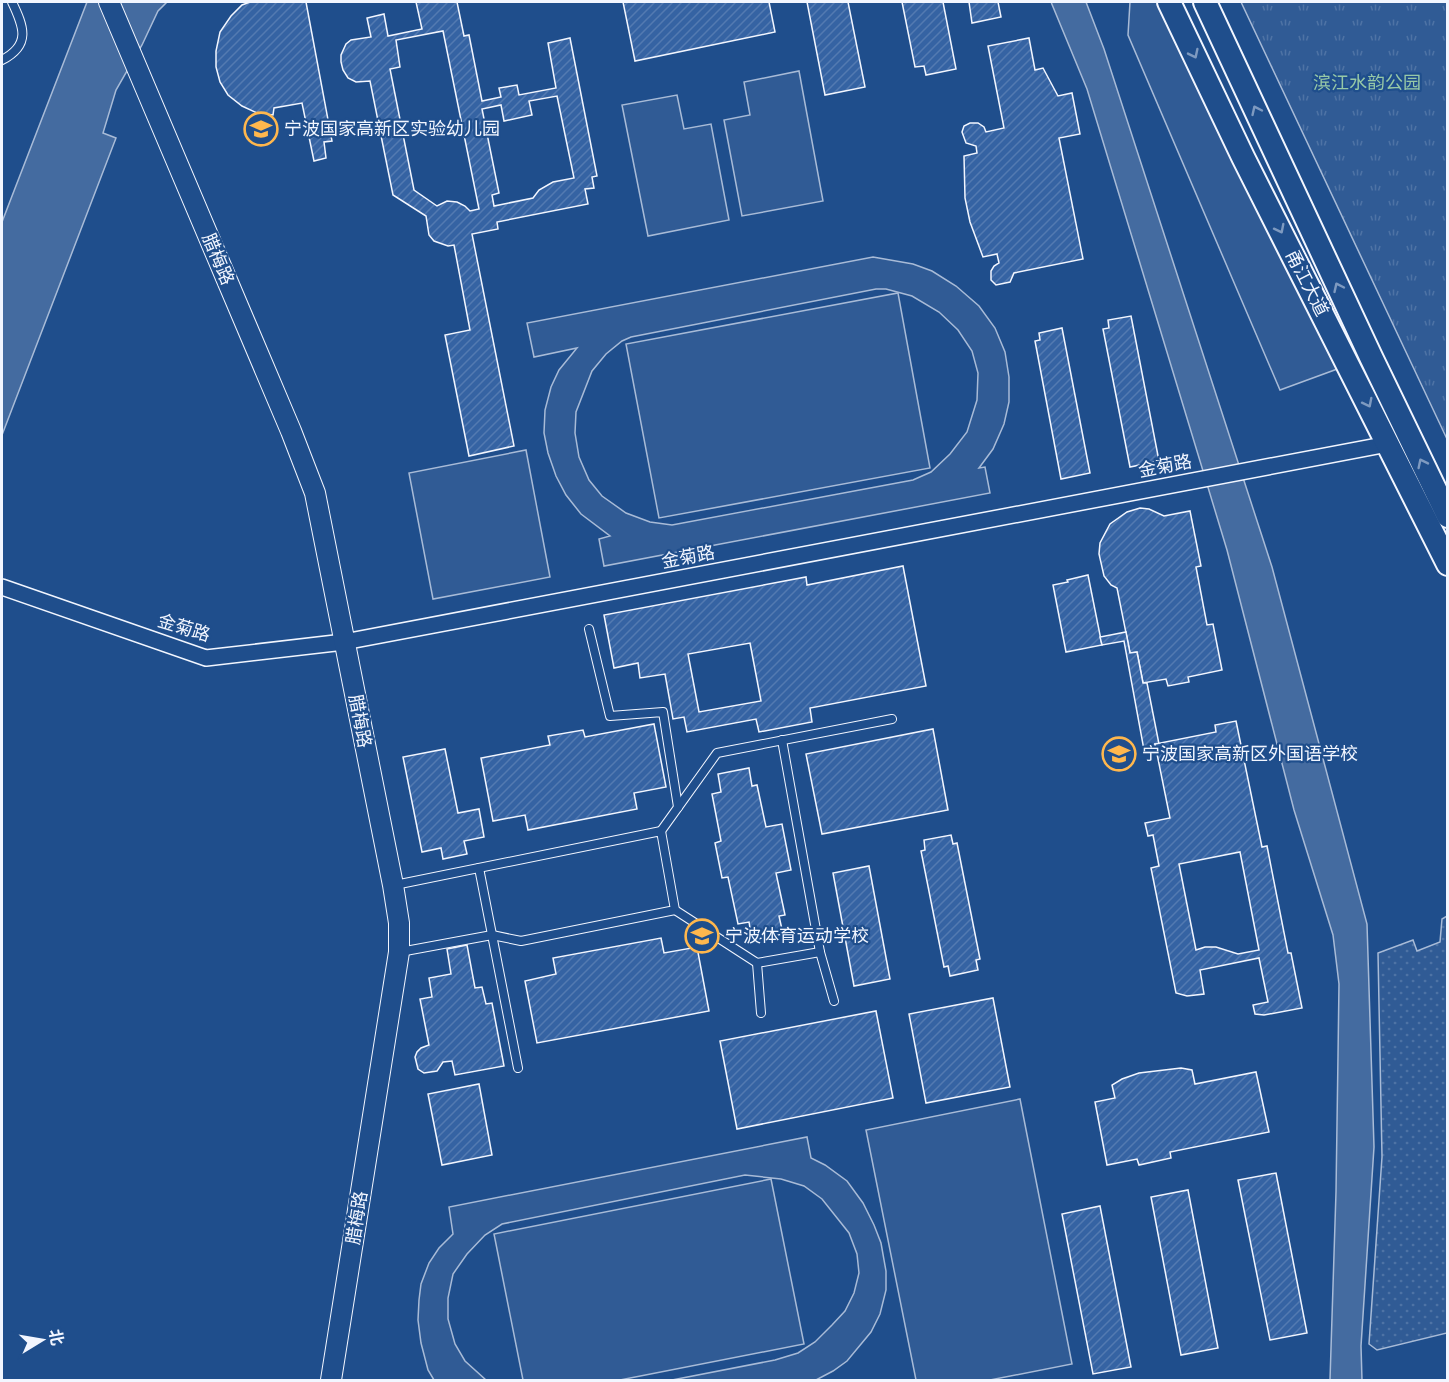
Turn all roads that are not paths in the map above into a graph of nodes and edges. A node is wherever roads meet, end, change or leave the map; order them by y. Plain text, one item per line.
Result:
1 (12, 2) edge
2 (109, 2) edge
3 (1169, 2) edge
4 (1205, 2) edge
5 (2, 60) edge
6 (1388, 444) junction
7 (1448, 516) edge
8 (1448, 564) edge
9 (2, 587) edge
10 (588, 629) dead end
11 (344, 642) junction
12 (892, 718) dead end
13 (782, 740) junction
14 (678, 807) junction
15 (661, 831) junction
16 (479, 868) junction
17 (393, 885) junction
18 (675, 910) junction
19 (492, 935) junction
20 (399, 952) junction
21 (820, 952) junction
22 (757, 963) junction
23 (834, 1001) dead end
24 (761, 1013) dead end
25 (518, 1068) dead end
26 (331, 1380) edge

1 - 5 lane
2 - 11 street, 腊梅路
3 -> 6 main road, 甬江大道
7 -> 4 main road, 甬江大道
6 - 8 main road, 甬江大道
6 - 11 street, 金菊路
9 - 11 street, 金菊路
10 - 14 lane
11 - 17 street, 腊梅路
12 - 13 lane
13 - 14 lane
13 - 21 lane
14 - 15 lane
15 - 16 lane
15 - 18 lane
16 - 17 lane
16 - 19 lane
17 - 20 street, 腊梅路
18 - 19 lane
18 - 22 lane
19 - 20 lane
19 - 25 lane
20 - 26 street, 腊梅路
21 - 22 lane
21 - 23 lane
22 - 24 lane

